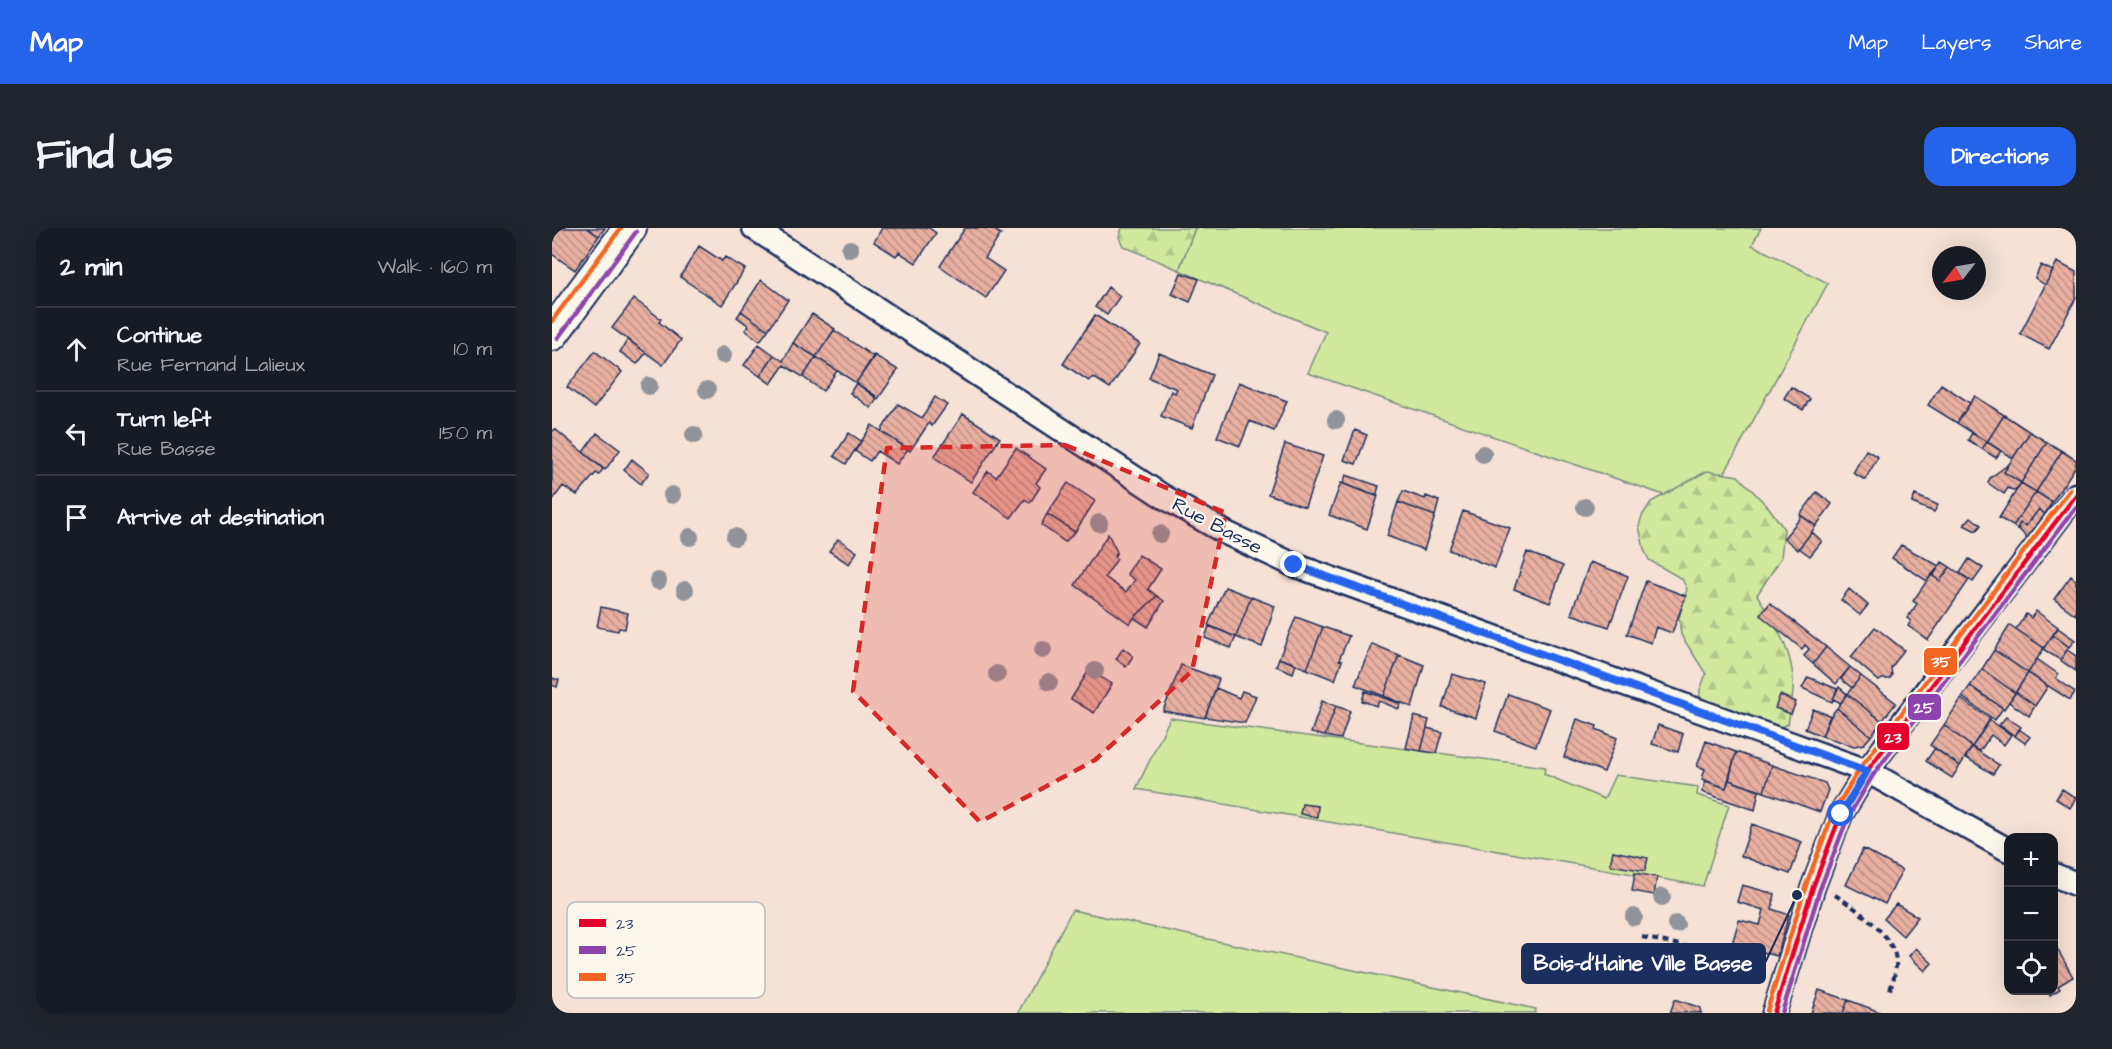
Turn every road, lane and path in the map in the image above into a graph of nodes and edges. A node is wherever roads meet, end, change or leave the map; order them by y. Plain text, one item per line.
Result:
1 (630, 228) edge
2 (754, 228) edge
3 (552, 334) edge
4 (2076, 495) edge
5 (1867, 771) junction
6 (2004, 848) edge
7 (2058, 877) edge
8 (2076, 884) edge
9 (1813, 887) junction
10 (1642, 937) dead end
11 (1788, 968) junction
12 (1889, 993) dead end
13 (1774, 1013) edge

1 - 3 street
2 - 5 street, Rue Basse
4 - 5 street
5 - 6 street, Rue Basse
5 - 9 street
7 - 8 street
9 - 11 street
9 - 12 path
10 - 11 path
11 - 13 street

